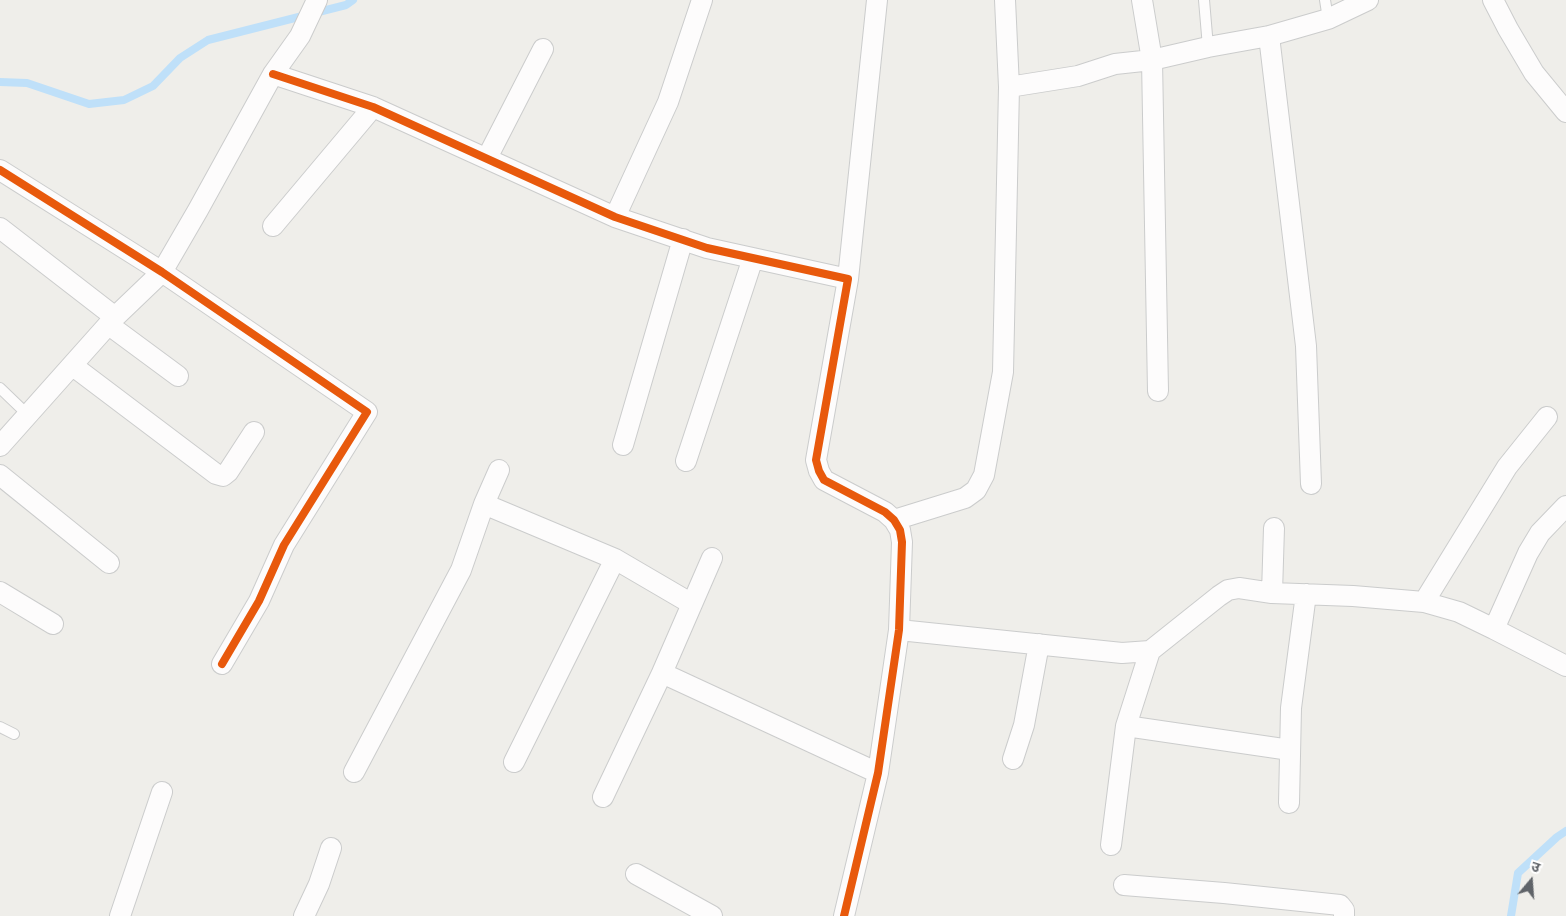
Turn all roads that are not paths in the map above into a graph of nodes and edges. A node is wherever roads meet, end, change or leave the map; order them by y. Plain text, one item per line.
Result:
1 (317, 0) edge
2 (702, 0) edge
3 (877, 0) edge
4 (1005, 0) edge
5 (1142, 0) edge
6 (1204, 0) edge
7 (1368, 0) edge
8 (1493, 0) edge
9 (1327, 10) edge
10 (1268, 36) junction
11 (1208, 48) junction
12 (543, 50) dead end
13 (1152, 60) junction
14 (273, 74) junction
15 (1009, 87) junction
16 (373, 107) junction
17 (1566, 112) edge
18 (487, 158) junction
19 (0, 170) edge
20 (615, 218) junction
21 (273, 226) dead end
22 (0, 228) edge
23 (682, 240) junction
24 (753, 258) junction
25 (162, 272) junction
26 (848, 279) junction
27 (112, 321) junction
28 (73, 366) junction
29 (178, 376) dead end
30 (0, 388) edge
31 (1158, 391) dead end
32 (28, 415) junction
33 (1547, 417) dead end
34 (254, 432) dead end
35 (623, 445) dead end
36 (0, 446) edge
37 (686, 462) dead end
38 (499, 470) dead end
39 (0, 475) edge
40 (1312, 484) dead end
41 (484, 504) junction
42 (1566, 506) edge
43 (894, 520) junction
44 (1274, 528) dead end
45 (712, 558) dead end
46 (615, 559) junction
47 (109, 563) dead end
48 (0, 592) edge
49 (1272, 592) junction
50 (1306, 594) junction
51 (1424, 602) junction
52 (692, 604) junction
53 (53, 624) dead end
54 (1494, 629) junction
55 (899, 630) junction
56 (1039, 644) junction
57 (1150, 651) junction
58 (222, 664) dead end
59 (1566, 666) edge
60 (662, 673) junction
61 (1126, 726) junction
62 (0, 727) edge
63 (14, 734) dead end
64 (1290, 750) junction
65 (1013, 758) dead end
66 (514, 762) dead end
67 (354, 772) dead end
68 (878, 773) junction
69 (162, 792) dead end
70 (603, 796) dead end
71 (1288, 803) dead end
72 (1111, 846) dead end
73 (331, 848) dead end
74 (636, 874) dead end
75 (1124, 884) dead end
76 (120, 916) edge
77 (304, 916) edge
78 (712, 916) edge
79 (844, 916) edge
80 (1344, 916) edge

1 - 14 street
2 - 20 street
3 - 26 street
4 - 15 street
5 - 13 street
6 - 11 lane
7 - 9 street
8 - 17 street
9 - 10 street
10 - 11 street
10 - 40 street
11 - 13 street
12 - 18 street
13 - 15 street
13 - 31 street
14 - 16 street
14 - 25 street
15 - 43 street
16 - 18 street
16 - 21 street
18 - 20 street
19 - 25 street
20 - 23 street
22 - 27 street
23 - 24 street
23 - 35 street
24 - 26 street
24 - 37 street
25 - 27 street
25 - 58 street
26 - 43 street
27 - 28 street
27 - 29 street
28 - 32 street
28 - 34 street
30 - 32 lane
32 - 36 street
33 - 51 street
38 - 41 street
39 - 47 street
41 - 46 street
41 - 67 street
42 - 54 street
43 - 55 street
44 - 49 street
45 - 52 street
46 - 52 street
46 - 66 street
48 - 53 street
49 - 50 street
49 - 57 street
50 - 51 street
50 - 64 street
51 - 54 street
52 - 60 street
54 - 59 street
55 - 56 street
55 - 68 street
56 - 57 street
56 - 65 street
57 - 61 street
60 - 68 street
60 - 70 street
61 - 64 street
61 - 72 street
62 - 63 lane
64 - 71 street
68 - 79 street
69 - 76 street
73 - 77 street
74 - 78 street
75 - 80 street

